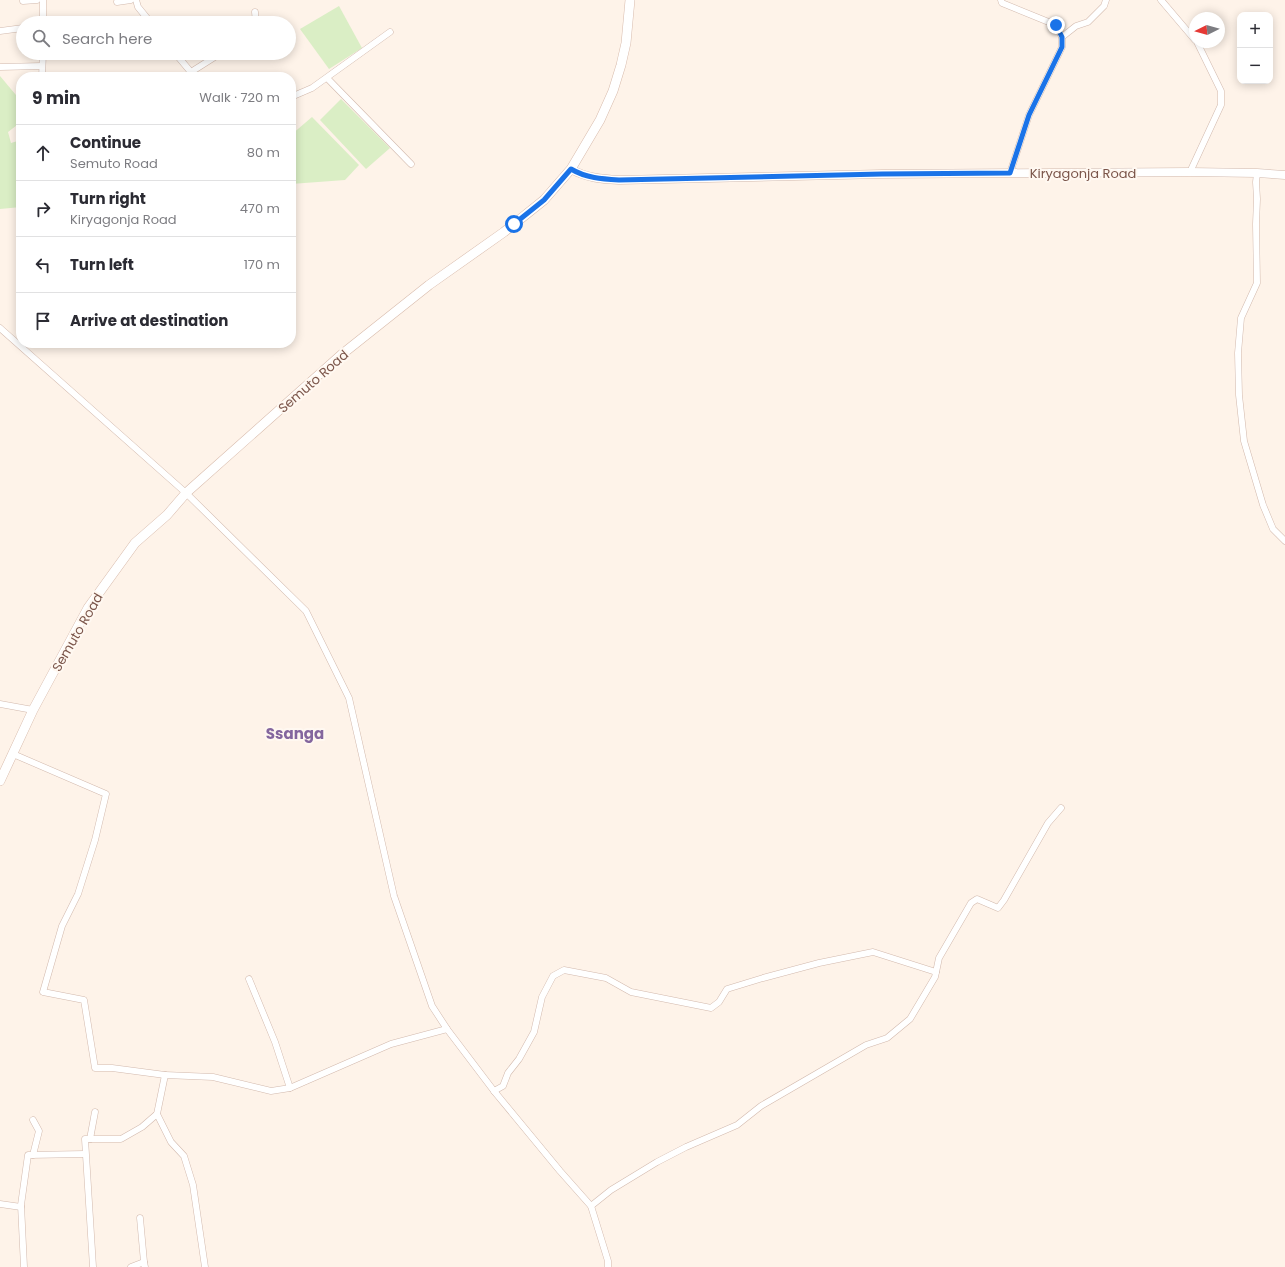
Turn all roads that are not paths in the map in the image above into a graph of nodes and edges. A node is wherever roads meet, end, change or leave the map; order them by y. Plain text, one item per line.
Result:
1 (36, 0) edge
2 (44, 0) edge
3 (131, 0) edge
4 (136, 0) edge
5 (630, 0) edge
6 (1000, 0) edge
7 (1106, 0) edge
8 (1161, 0) edge
9 (23, 1) dead end
10 (117, 2) dead end
11 (255, 12) dead end
12 (43, 16) edge
13 (145, 16) edge
14 (255, 16) edge
15 (16, 29) edge
16 (0, 31) edge
17 (390, 32) dead end
18 (1189, 33) edge
19 (1062, 37) junction
20 (1200, 48) edge
21 (42, 60) edge
22 (180, 60) edge
23 (211, 60) edge
24 (42, 66) junction
25 (0, 68) edge
26 (42, 72) edge
27 (189, 72) edge
28 (195, 72) edge
29 (327, 78) junction
30 (296, 95) edge
31 (411, 164) dead end
32 (571, 169) junction
33 (1190, 172) junction
34 (1010, 173) junction
35 (1257, 173) junction
36 (1285, 175) edge
37 (0, 328) edge
38 (16, 342) edge
39 (23, 348) edge
40 (186, 493) junction
41 (1285, 541) edge
42 (0, 704) edge
43 (33, 710) junction
44 (13, 754) junction
45 (0, 781) edge
46 (1061, 808) dead end
47 (936, 972) junction
48 (249, 979) dead end
49 (447, 1029) junction
50 (165, 1075) junction
51 (290, 1088) junction
52 (494, 1091) junction
53 (95, 1112) dead end
54 (157, 1114) junction
55 (33, 1120) dead end
56 (90, 1139) junction
57 (85, 1154) junction
58 (33, 1155) junction
59 (0, 1204) edge
60 (591, 1206) junction
61 (21, 1207) junction
62 (140, 1218) dead end
63 (144, 1265) edge
64 (24, 1267) edge
65 (93, 1267) edge
66 (131, 1267) edge
67 (205, 1267) edge
68 (608, 1267) edge

1 - 9 street
2 - 12 street
3 - 10 street
4 - 13 street
5 - 32 main road, Semuto Road
6 - 19 street
7 - 19 street
8 - 18 street
11 - 14 street
15 - 16 street
17 - 29 street
19 - 34 street
20 - 33 street
21 - 24 street
22 - 27 street
23 - 28 street
24 - 25 street
24 - 26 street
29 - 30 street
29 - 31 street
32 - 34 street, Kiryagonja Road
32 - 40 main road, Semuto Road
33 - 34 street, Kiryagonja Road
33 - 35 street, Kiryagonja Road
35 - 36 street, Kiryagonja Road
35 - 41 street
37 - 38 street
39 - 40 street
40 - 43 main road, Semuto Road
40 - 49 street
42 - 43 street
43 - 44 main road, Semuto Road
44 - 45 main road, Semuto Road
44 - 50 street
46 - 47 street
47 - 52 street
47 - 60 street
48 - 51 street
49 - 51 street
49 - 52 street
50 - 51 street
50 - 54 street
52 - 60 street
53 - 56 street
54 - 56 street
54 - 67 street
55 - 58 street
56 - 57 street
57 - 58 street
57 - 65 street
58 - 61 street
59 - 61 street
60 - 68 street
61 - 64 street
62 - 63 street
63 - 66 street

